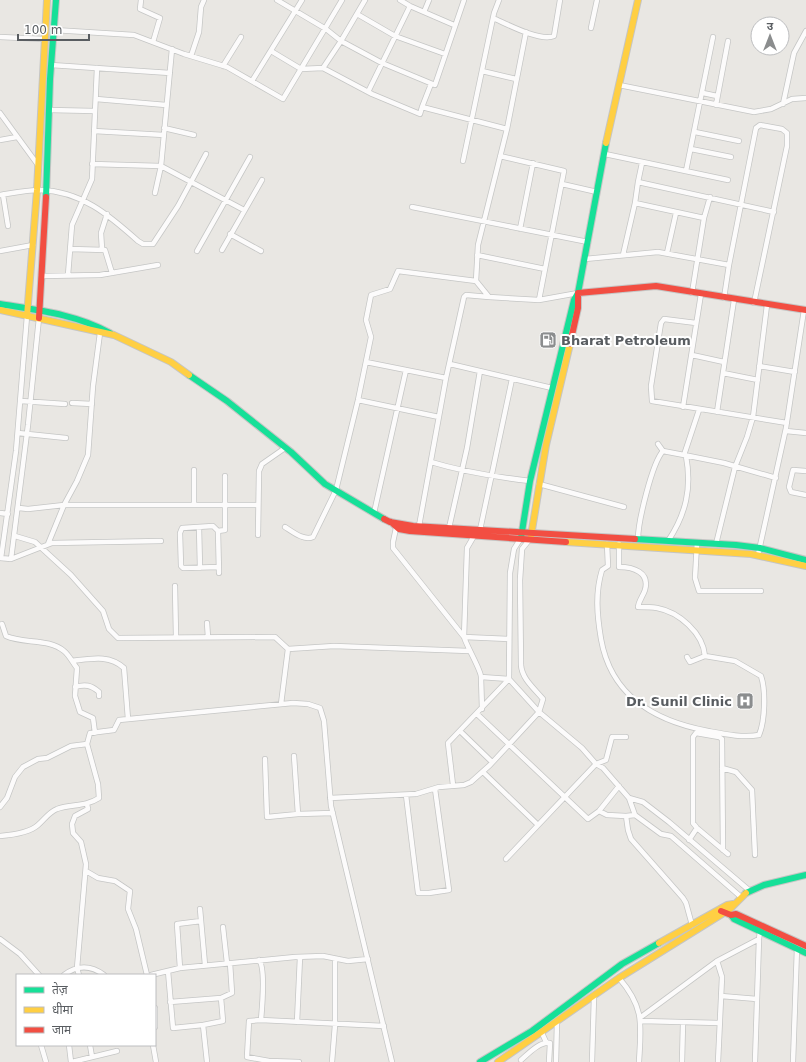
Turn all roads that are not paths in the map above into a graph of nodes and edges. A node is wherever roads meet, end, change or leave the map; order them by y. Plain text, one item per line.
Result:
1 (48, 0) edge
2 (56, 0) edge
3 (141, 0) edge
4 (204, 0) edge
5 (277, 0) edge
6 (302, 0) edge
7 (342, 0) edge
8 (365, 0) edge
9 (400, 0) edge
10 (429, 0) edge
11 (464, 0) edge
12 (499, 0) edge
13 (560, 0) edge
14 (596, 0) edge
15 (638, 0) edge
16 (410, 6) junction
17 (296, 11) junction
18 (424, 12) junction
19 (357, 14) junction
20 (493, 18) junction
21 (454, 25) junction
22 (591, 28) dead end
23 (326, 29) junction
24 (54, 30) junction
25 (806, 31) edge
26 (526, 32) junction
27 (395, 36) junction
28 (0, 37) edge
29 (241, 37) dead end
30 (713, 37) dead end
31 (44, 39) junction
32 (728, 40) dead end
33 (341, 41) junction
34 (153, 42) junction
35 (172, 49) junction
36 (271, 51) junction
37 (445, 54) junction
38 (191, 56) junction
39 (382, 63) junction
40 (51, 65) junction
41 (223, 66) junction
42 (97, 68) junction
43 (323, 68) junction
44 (301, 69) junction
45 (482, 71) junction
46 (170, 73) junction
47 (516, 79) junction
48 (252, 81) junction
49 (431, 84) junction
50 (619, 85) junction
51 (368, 92) junction
52 (703, 93) junction
53 (717, 96) junction
54 (806, 98) edge
55 (96, 99) junction
56 (701, 103) junction
57 (783, 104) junction
58 (166, 105) junction
59 (716, 105) junction
60 (422, 107) junction
61 (49, 110) junction
62 (95, 111) junction
63 (0, 113) edge
64 (471, 120) junction
65 (164, 128) junction
66 (507, 129) junction
67 (94, 132) junction
68 (695, 132) junction
69 (164, 134) junction
70 (194, 135) dead end
71 (17, 137) junction
72 (0, 140) edge
73 (739, 141) dead end
74 (691, 149) junction
75 (206, 154) dead end
76 (605, 154) junction
77 (500, 156) junction
78 (250, 157) dead end
79 (731, 157) dead end
80 (463, 161) dead end
81 (533, 163) junction
82 (642, 163) junction
83 (92, 164) junction
84 (38, 166) junction
85 (160, 166) junction
86 (686, 171) junction
87 (262, 180) dead end
88 (728, 180) dead end
89 (638, 182) junction
90 (191, 183) junction
91 (562, 184) junction
92 (37, 190) junction
93 (46, 190) junction
94 (597, 192) junction
95 (155, 193) dead end
96 (2, 195) edge
97 (710, 197) junction
98 (82, 200) junction
99 (226, 201) junction
100 (635, 203) junction
101 (742, 205) junction
102 (412, 207) dead end
103 (244, 210) junction
104 (774, 212) junction
105 (676, 213) junction
106 (107, 214) junction
107 (704, 218) junction
108 (484, 222) junction
109 (8, 226) dead end
110 (520, 229) junction
111 (230, 234) junction
112 (552, 235) junction
113 (588, 242) junction
114 (33, 245) junction
115 (70, 249) junction
116 (102, 249) junction
117 (222, 250) dead end
118 (0, 251) edge
119 (197, 251) dead end
120 (261, 251) dead end
121 (667, 252) junction
122 (477, 255) junction
123 (623, 255) junction
124 (698, 258) junction
125 (585, 259) junction
126 (158, 265) dead end
127 (729, 265) junction
128 (546, 269) junction
129 (30, 272) junction
130 (112, 272) junction
131 (42, 273) junction
132 (68, 275) junction
133 (476, 282) junction
134 (578, 293) junction
135 (692, 293) junction
136 (701, 294) junction
137 (489, 297) junction
138 (724, 298) junction
139 (539, 300) junction
140 (734, 300) junction
141 (754, 303) junction
142 (0, 304) edge
143 (767, 305) junction
144 (27, 309) junction
145 (0, 310) edge
146 (805, 310) edge
147 (39, 315) junction
148 (27, 316) junction
149 (696, 323) junction
150 (101, 331) junction
151 (692, 355) junction
152 (366, 362) junction
153 (724, 362) junction
154 (450, 364) junction
155 (759, 366) junction
156 (406, 370) junction
157 (480, 371) junction
158 (795, 372) junction
159 (723, 373) junction
160 (446, 378) junction
161 (512, 379) junction
162 (758, 380) junction
163 (556, 388) junction
164 (358, 400) junction
165 (21, 401) junction
166 (31, 402) junction
167 (72, 403) dead end
168 (65, 404) dead end
169 (92, 404) junction
170 (683, 407) junction
171 (398, 408) junction
172 (699, 410) junction
173 (717, 412) junction
174 (439, 417) junction
175 (752, 417) junction
176 (787, 423) junction
177 (786, 430) junction
178 (18, 433) junction
179 (806, 433) edge
180 (27, 434) junction
181 (66, 438) dead end
182 (658, 444) dead end
183 (286, 448) junction
184 (663, 451) junction
185 (685, 455) junction
186 (431, 462) junction
187 (735, 467) junction
188 (194, 470) dead end
189 (462, 471) junction
190 (806, 472) edge
191 (225, 476) dead end
192 (491, 476) junction
193 (776, 478) junction
194 (530, 481) junction
195 (539, 484) junction
196 (336, 490) junction
197 (806, 495) edge
198 (194, 504) junction
199 (225, 504) junction
200 (64, 505) junction
201 (257, 505) junction
202 (624, 507) dead end
203 (19, 508) junction
204 (0, 513) edge
205 (374, 513) junction
206 (8, 514) junction
207 (397, 526) junction
208 (419, 526) junction
209 (199, 527) junction
210 (285, 527) dead end
211 (449, 528) junction
212 (480, 530) junction
213 (218, 531) junction
214 (533, 533) junction
215 (258, 535) dead end
216 (522, 535) junction
217 (15, 536) junction
218 (474, 536) junction
219 (530, 539) junction
220 (638, 539) junction
221 (161, 541) dead end
222 (668, 541) junction
223 (48, 544) junction
224 (607, 544) junction
225 (619, 544) junction
226 (716, 544) junction
227 (697, 546) junction
228 (40, 547) junction
229 (760, 548) junction
230 (758, 555) junction
231 (1, 558) edge
232 (11, 559) junction
233 (806, 560) edge
234 (806, 566) edge
235 (219, 567) junction
236 (200, 568) junction
237 (219, 573) dead end
238 (175, 586) dead end
239 (760, 591) dead end
240 (208, 623) dead end
241 (2, 624) dead end
242 (176, 637) junction
243 (208, 637) junction
244 (464, 637) junction
245 (509, 639) junction
246 (288, 650) junction
247 (469, 651) junction
248 (705, 656) junction
249 (687, 657) dead end
250 (72, 661) junction
251 (481, 677) junction
252 (509, 679) junction
253 (75, 687) junction
254 (98, 696) dead end
255 (281, 704) junction
256 (482, 709) junction
257 (539, 712) junction
258 (477, 714) junction
259 (128, 719) junction
260 (460, 731) junction
261 (95, 733) junction
262 (626, 737) dead end
263 (87, 744) junction
264 (508, 744) junction
265 (294, 756) dead end
266 (265, 759) dead end
267 (492, 762) junction
268 (596, 764) junction
269 (722, 768) junction
270 (483, 772) junction
271 (453, 785) junction
272 (619, 786) junction
273 (435, 788) junction
274 (406, 795) junction
275 (565, 796) junction
276 (330, 798) junction
277 (629, 798) junction
278 (87, 804) junction
279 (0, 808) edge
280 (599, 811) junction
281 (332, 813) junction
282 (298, 814) junction
283 (635, 815) junction
284 (626, 816) junction
285 (538, 825) junction
286 (697, 828) junction
287 (677, 829) junction
288 (0, 836) edge
289 (671, 836) junction
290 (689, 840) junction
291 (723, 850) junction
292 (728, 854) dead end
293 (755, 855) dead end
294 (506, 859) dead end
295 (86, 871) junction
296 (806, 875) edge
297 (750, 891) junction
298 (741, 897) junction
299 (200, 909) dead end
300 (721, 911) junction
301 (731, 915) junction
302 (201, 921) junction
303 (692, 925) junction
304 (223, 928) dead end
305 (760, 931) junction
306 (0, 939) edge
307 (759, 939) junction
308 (797, 948) junction
309 (805, 948) edge
310 (300, 957) junction
311 (334, 959) junction
312 (368, 959) junction
313 (259, 960) junction
314 (717, 961) junction
315 (229, 963) junction
316 (206, 965) junction
317 (77, 968) junction
318 (180, 968) junction
319 (168, 971) junction
320 (38, 974) edge
321 (66, 974) edge
322 (79, 974) edge
323 (103, 974) edge
324 (147, 974) edge
325 (156, 974) edge
326 (619, 978) junction
327 (720, 996) junction
328 (594, 997) junction
329 (221, 998) junction
330 (757, 999) junction
331 (170, 1002) junction
332 (641, 1019) junction
333 (261, 1020) junction
334 (297, 1022) junction
335 (557, 1022) junction
336 (683, 1023) junction
337 (719, 1023) junction
338 (203, 1025) junction
339 (335, 1025) junction
340 (384, 1026) junction
341 (542, 1033) junction
342 (530, 1041) junction
343 (546, 1042) junction
344 (41, 1046) edge
345 (69, 1046) edge
346 (90, 1046) edge
347 (153, 1046) edge
348 (519, 1048) junction
349 (534, 1049) junction
350 (117, 1051) dead end
351 (92, 1058) junction
352 (260, 1061) edge
353 (521, 1061) edge
354 (46, 1062) edge
355 (71, 1062) edge
356 (156, 1062) edge
357 (206, 1062) edge
358 (295, 1062) edge
359 (299, 1062) edge
360 (332, 1062) edge
361 (392, 1062) edge
362 (480, 1062) edge
363 (498, 1062) edge
364 (549, 1062) edge
365 (556, 1062) edge
366 (592, 1062) edge
367 (639, 1062) edge
368 (682, 1062) edge
369 (718, 1062) edge
370 (755, 1062) edge
371 (793, 1062) edge

1 - 31 street
2 - 24 street
3 - 34 street
4 - 38 street
5 - 17 street
6 - 17 street
7 - 23 street
8 - 19 street
9 - 16 street
10 - 18 street
11 - 21 street
12 - 20 street
13 - 26 street
14 - 22 street
15 - 50 street
16 - 18 street
16 - 27 street
17 - 23 street
17 - 36 street
18 - 21 street
19 - 27 street
19 - 33 street
20 - 26 street
20 - 45 street
21 - 37 street
23 - 33 street
23 - 44 street
24 - 34 street
24 - 40 street
25 - 57 street
26 - 47 street
27 - 37 street
27 - 39 street
28 - 31 street
29 - 41 street
30 - 52 street
31 - 84 street
32 - 53 street
33 - 39 street
33 - 43 street
34 - 35 street
35 - 38 street
35 - 46 street
36 - 44 street
36 - 48 street
37 - 49 street
38 - 41 street
39 - 49 street
39 - 51 street
40 - 42 street
40 - 61 street
41 - 48 street
42 - 46 street
42 - 55 street
43 - 44 street
43 - 51 street
44 - 48 street
45 - 47 street
45 - 64 street
46 - 58 street
47 - 66 street
49 - 60 street
50 - 56 street
50 - 76 street
51 - 60 street
52 - 53 street
52 - 56 street
53 - 59 street
54 - 57 street
55 - 58 street
55 - 62 street
56 - 59 street
56 - 68 street
57 - 59 street
58 - 65 street
60 - 64 street
61 - 62 street
61 - 93 street
62 - 67 street
63 - 71 street
64 - 66 street
64 - 80 street
65 - 69 street
65 - 70 street
66 - 77 street
67 - 69 street
67 - 83 street
68 - 73 street
68 - 74 street
69 - 85 street
71 - 72 street
71 - 84 street
74 - 79 street
74 - 86 street
75 - 90 street
76 - 82 street
76 - 94 street
77 - 81 street
77 - 108 street
78 - 99 street
81 - 91 street
81 - 110 street
82 - 86 street
82 - 89 street
83 - 85 street
83 - 98 street
84 - 92 street
85 - 90 street
85 - 95 street
86 - 88 street
87 - 103 street
89 - 97 street
89 - 100 street
90 - 99 street
90 - 106 street
91 - 94 street
91 - 112 street
92 - 93 street
92 - 96 street
92 - 114 street
93 - 98 street
93 - 131 street
94 - 113 street
96 - 109 street
97 - 101 street
97 - 107 street
98 - 106 street
98 - 115 street
99 - 103 street
99 - 119 street
100 - 105 street
100 - 123 street
101 - 104 street
101 - 104 street
101 - 127 street
102 - 108 street
103 - 111 street
104 - 141 street
105 - 107 street
105 - 121 street
106 - 116 street
107 - 124 street
108 - 110 street
108 - 122 street
110 - 112 street
111 - 117 street
111 - 120 street
112 - 113 street
112 - 128 street
113 - 125 street
114 - 118 street
114 - 129 street
115 - 116 street
115 - 132 street
116 - 130 street
121 - 123 street
121 - 124 street
122 - 128 street
122 - 133 street
123 - 125 street
124 - 127 street
124 - 135 street
125 - 134 street
126 - 130 street
127 - 138 street
128 - 139 street
129 - 131 street
129 - 144 street
130 - 132 street
131 - 132 street
131 - 147 street
133 - 137 street
133 - 152 street
134 - 135 street
134 - 139 street
134 - 163 street
135 - 136 street
136 - 138 street
136 - 149 street
137 - 139 street
137 - 154 street
138 - 140 street
140 - 141 street
140 - 153 street
141 - 143 street
142 - 144 street
143 - 146 street
143 - 155 street
144 - 147 street
144 - 148 street
145 - 148 street
146 - 158 street
147 - 148 street
147 - 150 street
147 - 166 street
148 - 165 street
149 - 151 street
149 - 170 street
150 - 169 street
150 - 183 street
151 - 153 street
151 - 170 street
152 - 156 street
152 - 164 street
153 - 159 street
154 - 157 street
154 - 160 street
155 - 158 street
155 - 162 street
156 - 160 street
156 - 171 street
157 - 161 street
157 - 189 street
158 - 176 street
159 - 162 street
159 - 173 street
160 - 174 street
161 - 163 street
161 - 192 street
162 - 175 street
163 - 194 street
163 - 195 street
164 - 171 street
164 - 196 street
165 - 166 street
165 - 178 street
166 - 168 street
166 - 180 street
167 - 169 street
169 - 200 street
170 - 172 street
171 - 174 street
171 - 205 street
172 - 173 street
172 - 185 street
173 - 175 street
174 - 186 street
175 - 176 street
175 - 187 street
176 - 177 street
177 - 179 street
177 - 193 street
178 - 180 street
178 - 206 street
180 - 181 street
180 - 203 street
182 - 184 street
183 - 196 street
183 - 201 street
184 - 185 street
184 - 220 street
185 - 187 street
185 - 222 street
186 - 189 street
186 - 208 street
187 - 193 street
187 - 226 street
188 - 198 street
189 - 192 street
189 - 211 street
190 - 197 street
191 - 199 street
192 - 194 street
192 - 212 street
193 - 229 street
194 - 216 street
195 - 202 street
195 - 214 street
196 - 205 street
196 - 210 street
198 - 199 street
198 - 200 street
199 - 201 street
199 - 213 street
200 - 203 street
200 - 223 street
201 - 215 street
203 - 217 street
204 - 206 street
205 - 207 street
206 - 231 street
207 - 208 street
207 - 218 street
207 - 244 street
208 - 211 street
209 - 213 street
209 - 236 street
209 - 236 street
211 - 212 street
212 - 216 street
213 - 235 street
214 - 216 street
214 - 219 street
214 - 220 street
216 - 218 street
216 - 219 street
216 - 245 street
217 - 228 street
217 - 232 street
218 - 244 street
219 - 224 street
219 - 257 street
220 - 222 street
221 - 223 street
222 - 227 street
223 - 228 street
224 - 225 street
224 - 248 street
225 - 227 street
225 - 248 street
226 - 227 street
226 - 229 street
227 - 230 street
227 - 239 street
228 - 232 street
228 - 242 street
229 - 230 street
229 - 233 street
230 - 234 street
231 - 232 street
235 - 236 street
235 - 237 street
238 - 242 street
240 - 243 street
241 - 250 street
242 - 243 street
243 - 246 street
244 - 245 street
244 - 247 street
245 - 252 street
246 - 247 street
246 - 255 street
247 - 251 street
248 - 249 street
250 - 253 street
250 - 259 street
251 - 252 street
251 - 256 street
252 - 256 street
252 - 257 street
253 - 254 street
253 - 261 street
255 - 259 street
255 - 276 street
256 - 258 street
257 - 264 street
257 - 268 street
258 - 260 street
258 - 264 street
259 - 261 street
260 - 267 street
260 - 271 street
261 - 263 street
262 - 268 street
263 - 278 street
263 - 279 street
264 - 267 street
264 - 275 street
265 - 282 street
266 - 282 street
267 - 270 street
268 - 272 street
268 - 275 street
269 - 286 street
269 - 291 street
269 - 293 street
270 - 271 street
270 - 285 street
271 - 273 street
272 - 277 street
272 - 280 street
273 - 274 street
273 - 274 street
274 - 276 street
275 - 280 street
275 - 285 street
276 - 281 street
277 - 283 street
277 - 287 street
278 - 288 street
278 - 295 street
280 - 284 street
281 - 282 street
281 - 312 street
283 - 284 street
283 - 289 street
284 - 303 street
285 - 294 street
286 - 290 street
286 - 291 street
287 - 289 street
287 - 290 street
289 - 298 street
290 - 297 street
291 - 292 street
295 - 317 street
295 - 324 street
296 - 297 street
297 - 298 street
298 - 300 street
299 - 302 street
300 - 301 street
300 - 303 street
300 - 326 street
301 - 305 street
301 - 309 street
302 - 316 street
302 - 318 street
303 - 362 street
304 - 315 street
305 - 307 street
305 - 308 street
306 - 320 street
307 - 314 street
307 - 330 street
308 - 309 street
308 - 371 street
310 - 311 street
310 - 313 street
310 - 334 street
311 - 312 street
311 - 339 street
312 - 340 street
313 - 315 street
313 - 333 street
314 - 327 street
314 - 332 street
315 - 316 street
315 - 329 street
316 - 318 street
317 - 321 street
317 - 322 street
317 - 323 street
318 - 319 street
319 - 325 street
319 - 331 street
326 - 328 street
326 - 332 street
327 - 330 street
327 - 337 street
328 - 335 street
328 - 366 street
329 - 331 street
329 - 338 street
330 - 370 street
331 - 338 street
332 - 336 street
332 - 367 street
333 - 334 street
333 - 352 street
334 - 339 street
335 - 341 street
335 - 365 street
336 - 337 street
336 - 368 street
337 - 369 street
338 - 357 street
339 - 340 street
339 - 360 street
340 - 361 street
341 - 342 street
341 - 343 street
342 - 348 street
342 - 349 street
343 - 349 street
343 - 364 street
344 - 354 street
345 - 355 street
346 - 351 street
347 - 356 street
348 - 353 street
348 - 363 street
349 - 353 street
350 - 351 street
351 - 355 street
352 - 358 street
358 - 359 street

